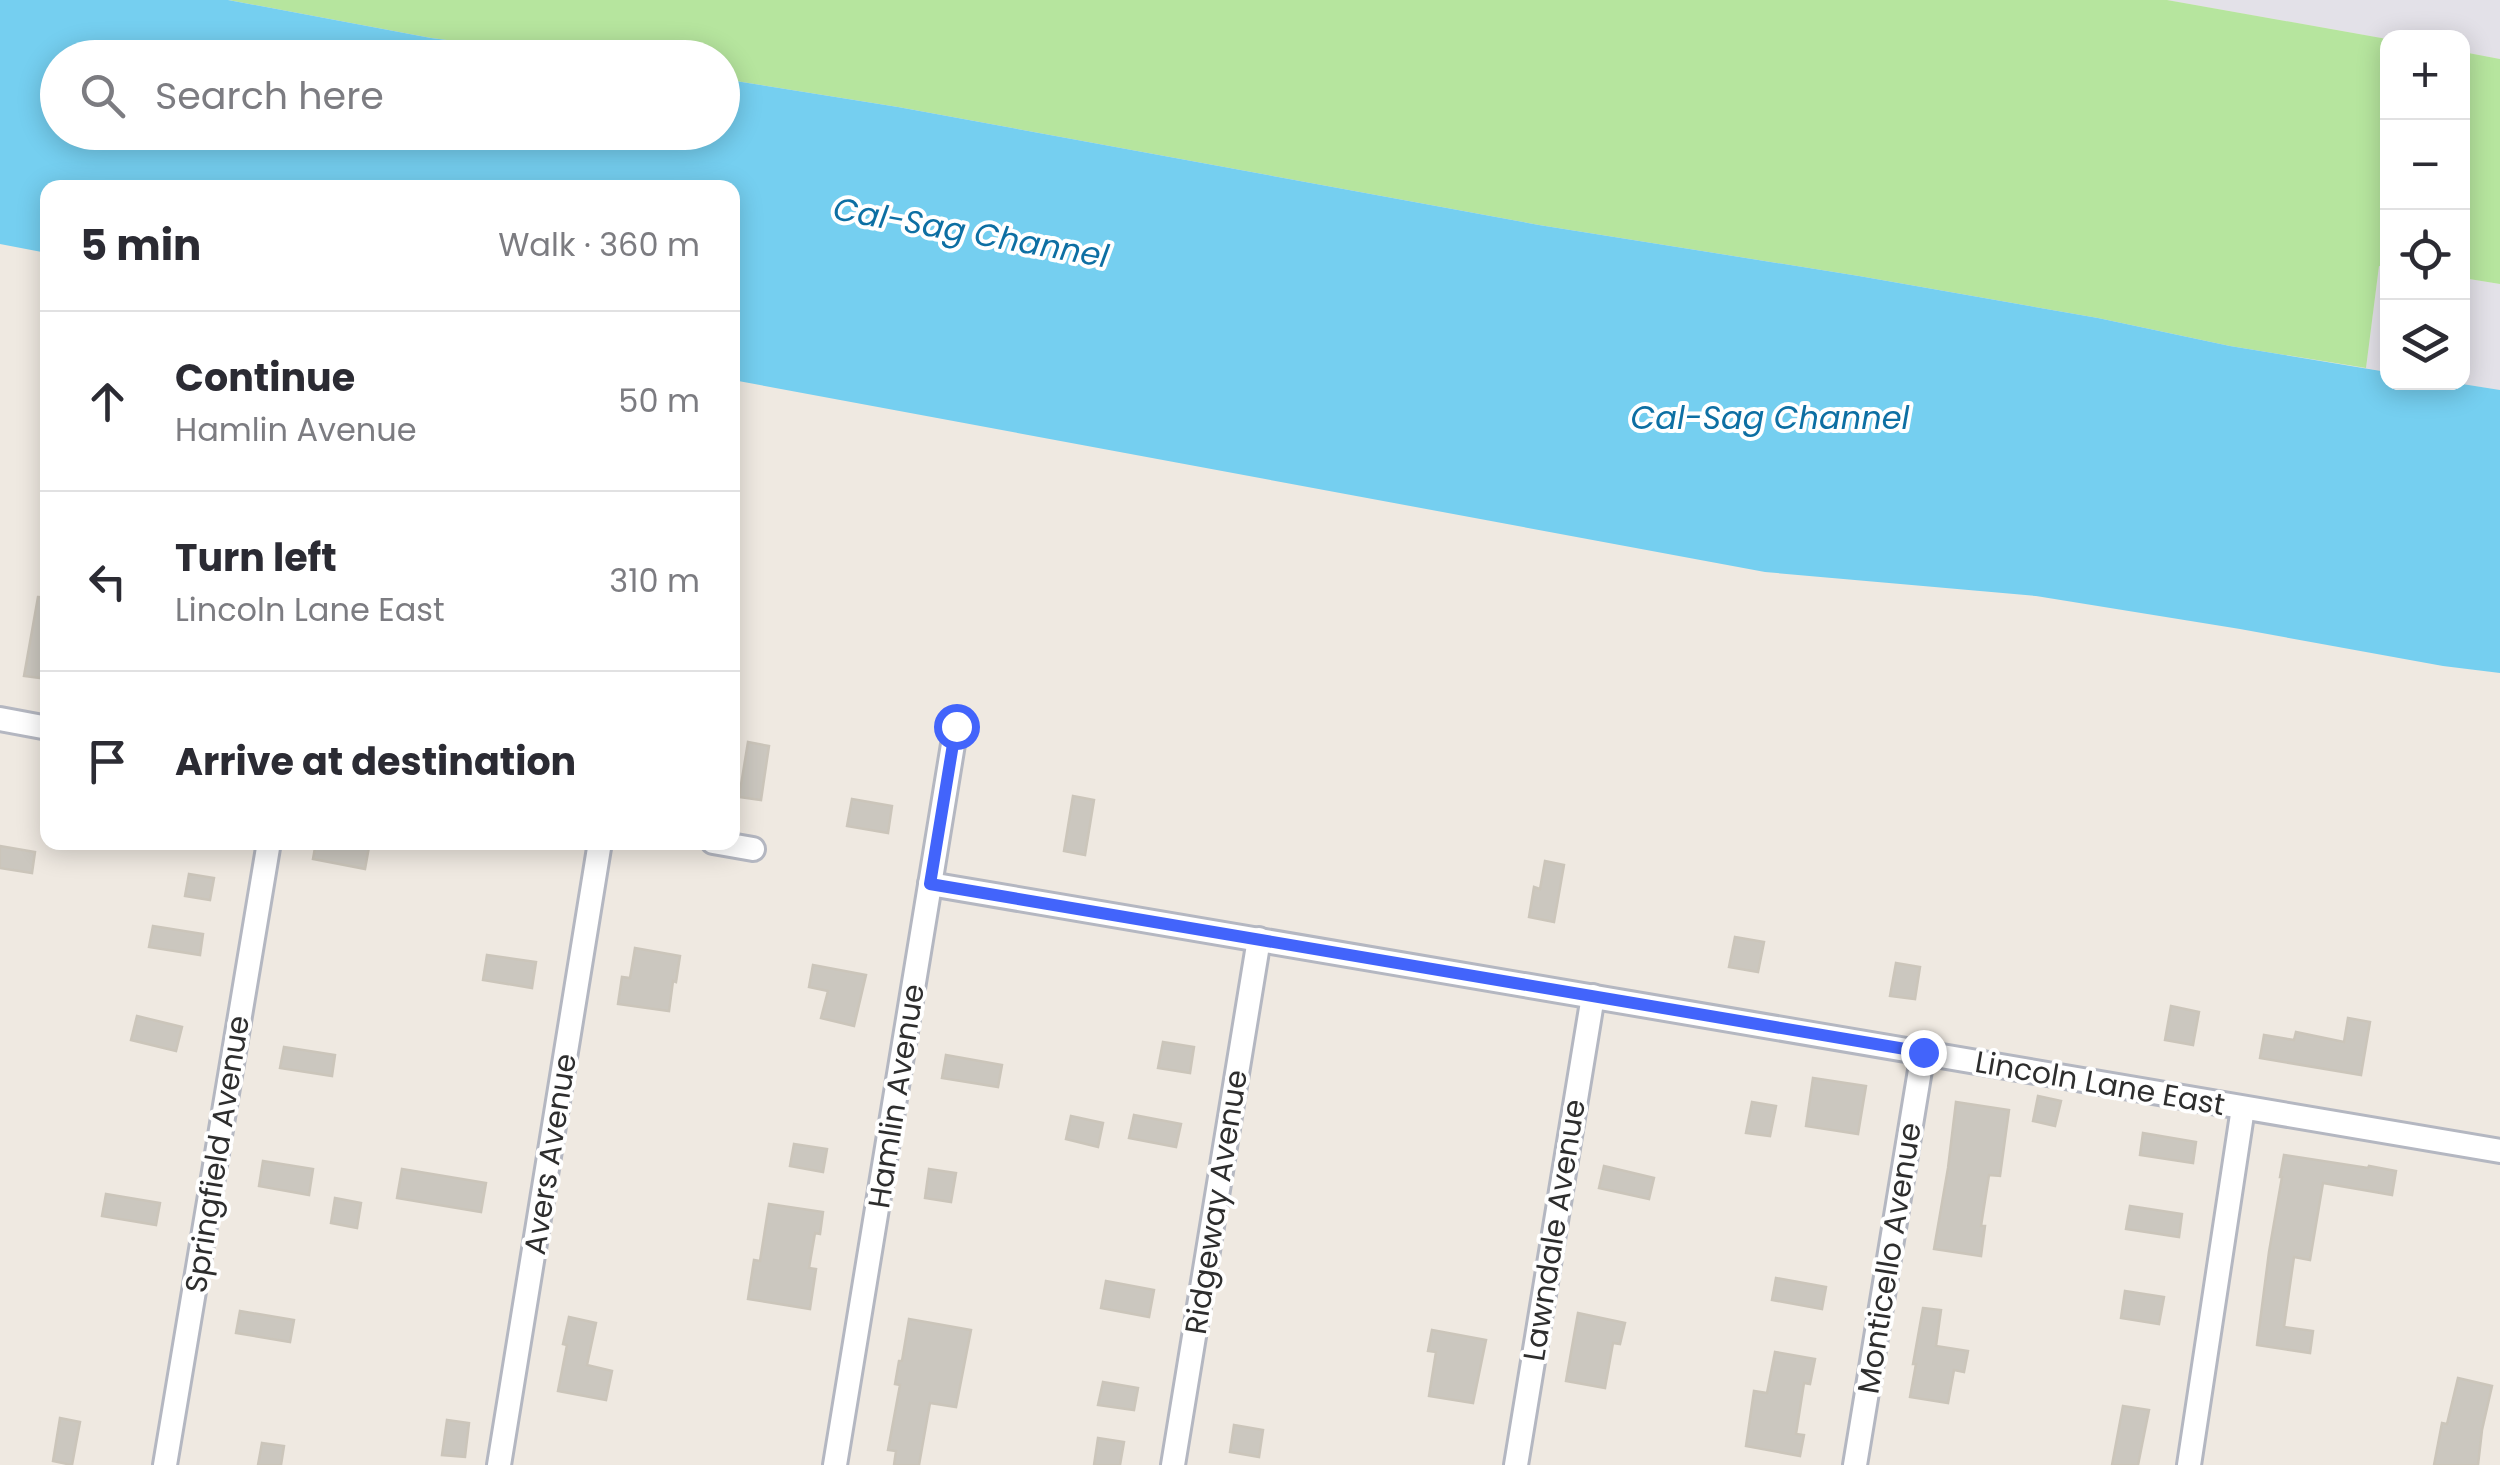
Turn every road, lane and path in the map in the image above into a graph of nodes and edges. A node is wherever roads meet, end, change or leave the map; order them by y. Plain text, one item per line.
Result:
1 (0, 720) edge
2 (956, 726) dead end
3 (40, 727) edge
4 (740, 847) edge
5 (753, 849) dead end
6 (268, 850) edge
7 (599, 850) edge
8 (930, 884) junction
9 (1258, 940) junction
10 (1593, 996) junction
11 (1923, 1052) junction
12 (2243, 1108) junction
13 (2500, 1152) edge
14 (166, 1465) edge
15 (500, 1465) edge
16 (835, 1465) edge
17 (1173, 1465) edge
18 (1516, 1465) edge
19 (1856, 1465) edge
20 (2189, 1465) edge

1 - 3 street
2 - 8 street, Hamlin Avenue
4 - 5 street
6 - 14 street, Springfield Avenue
7 - 15 street, Avers Avenue
8 - 9 street, Lincoln Lane East
8 - 16 street, Hamlin Avenue
9 - 10 street, Lincoln Lane East
9 - 17 street, Ridgeway Avenue
10 - 11 street, Lincoln Lane East
10 - 18 street, Lawndale Avenue
11 - 12 street, Lincoln Lane East
11 - 19 street, Monticello Avenue
12 - 13 street, Lincoln Lane East
12 - 20 street

